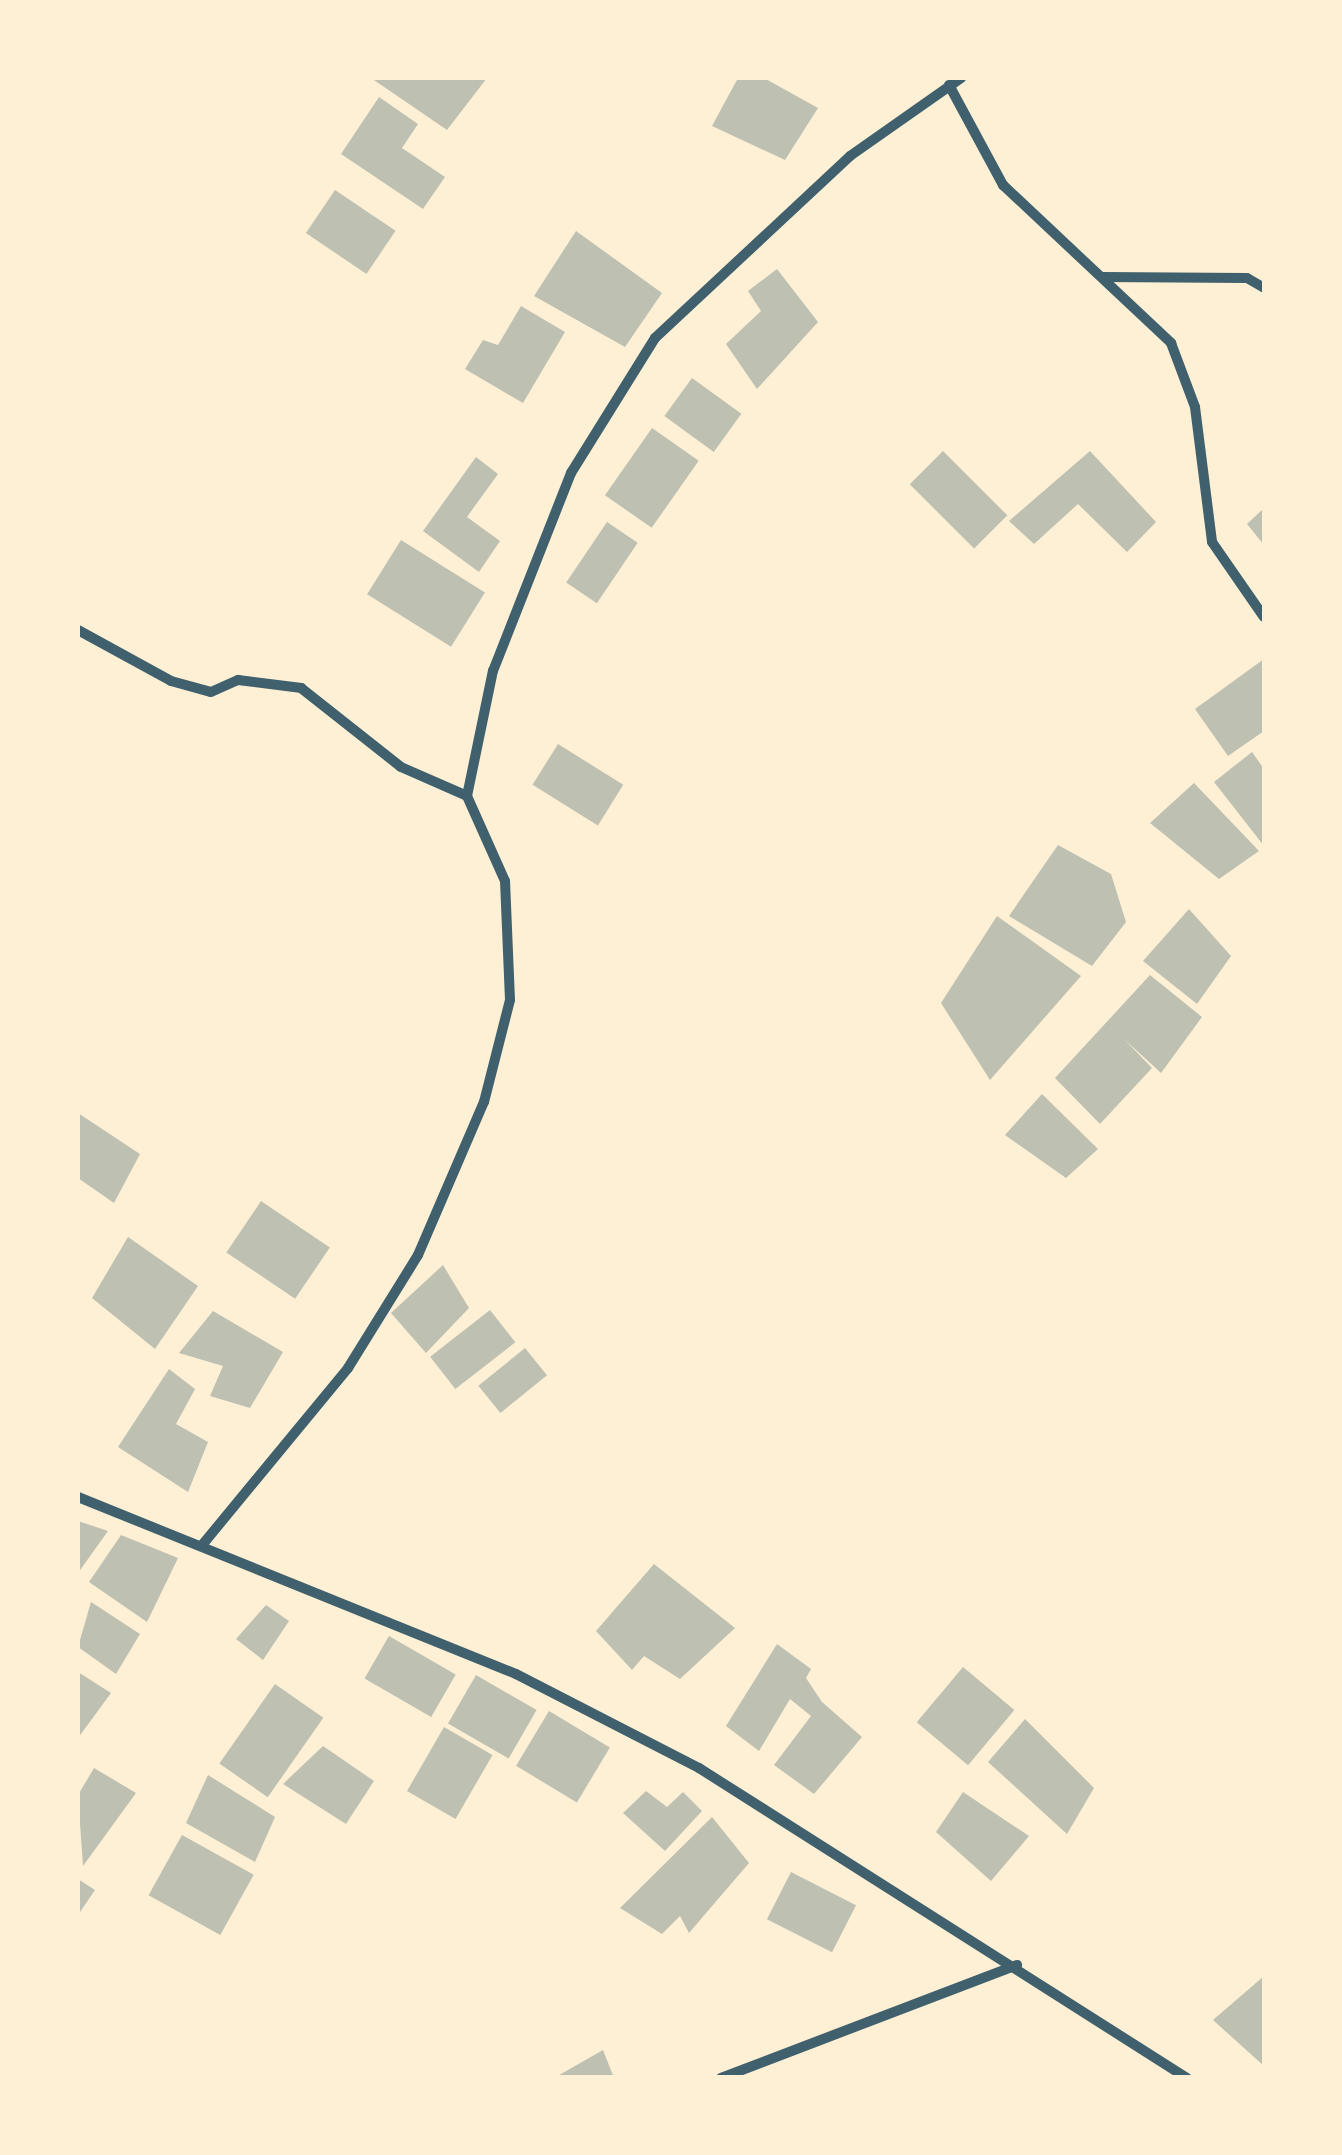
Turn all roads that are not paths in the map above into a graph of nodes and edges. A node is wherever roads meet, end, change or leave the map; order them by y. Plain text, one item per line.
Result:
1 (961, 78) edge
2 (949, 84) junction
3 (1101, 278) junction
4 (1264, 288) edge
5 (1264, 617) edge
6 (78, 630) edge
7 (467, 796) junction
8 (78, 1497) edge
9 (203, 1544) junction
10 (1016, 1965) junction
11 (721, 2078) edge
12 (1187, 2078) edge

1 - 2 street
2 - 3 street
2 - 7 street
3 - 4 street
3 - 5 street
6 - 7 street
7 - 9 street
8 - 9 street
9 - 10 street
10 - 11 street
10 - 12 street

